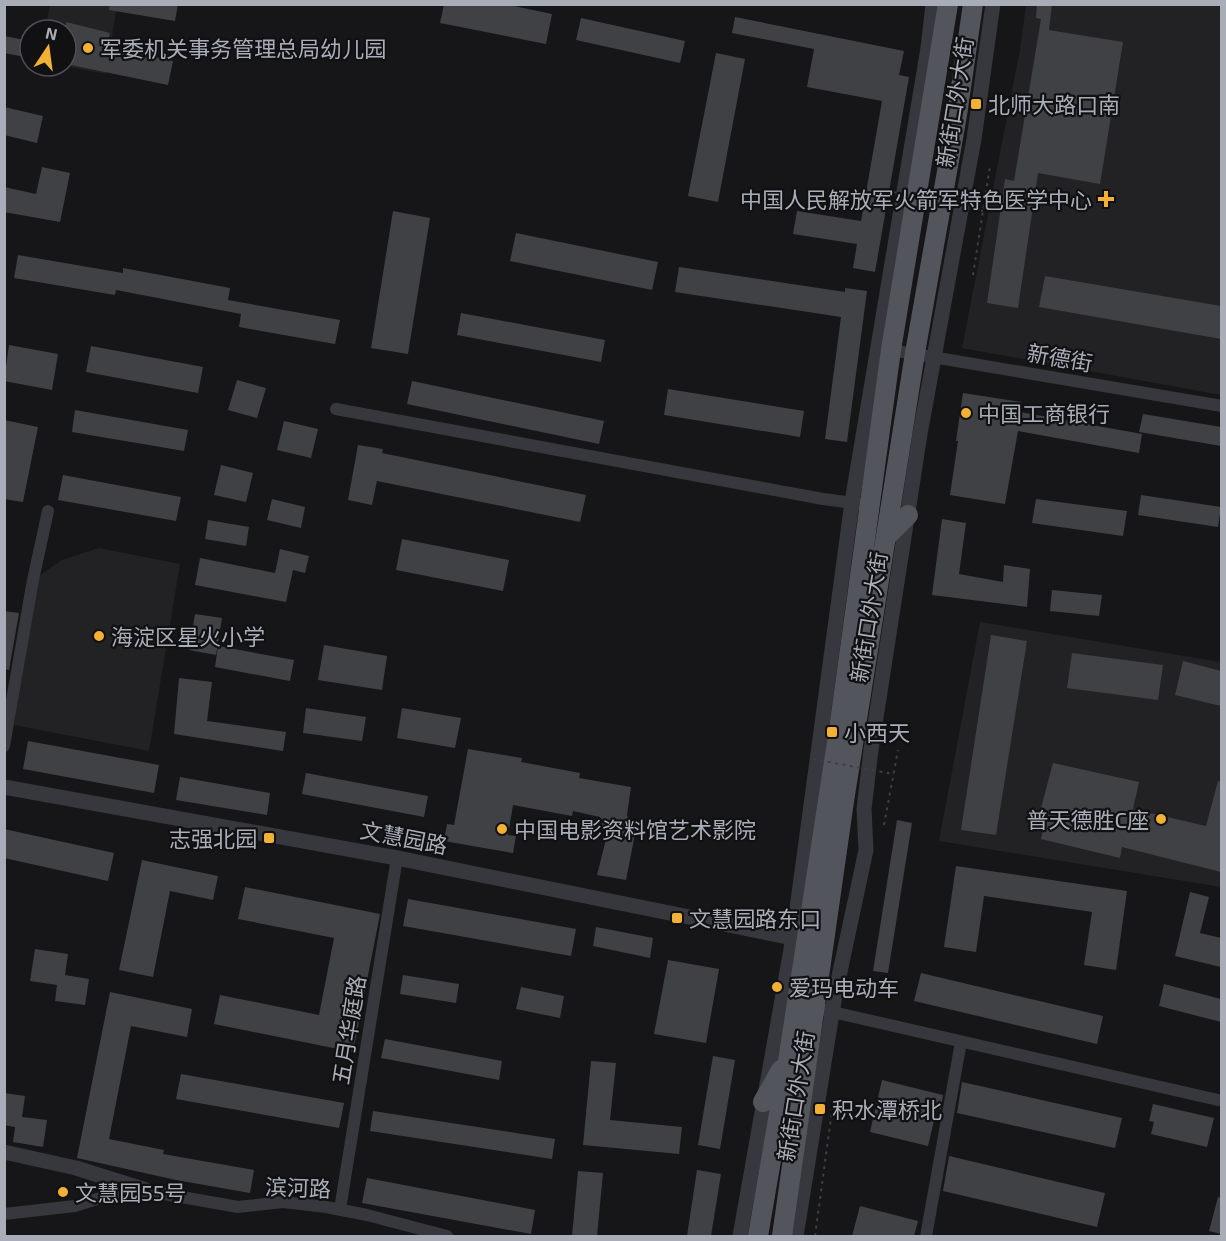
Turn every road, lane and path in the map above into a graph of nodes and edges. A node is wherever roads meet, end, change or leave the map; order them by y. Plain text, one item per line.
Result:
1 (933, 4) edge
2 (948, 4) edge
3 (973, 4) edge
4 (993, 4) edge
5 (990, 166) dead end
6 (893, 192) dead end
7 (983, 211) junction
8 (973, 274) dead end
9 (891, 350) junction
10 (925, 355) junction
11 (1221, 406) edge
12 (336, 409) dead end
13 (860, 504) junction
14 (48, 511) dead end
15 (908, 515) junction
16 (886, 537) junction
17 (4, 746) edge
18 (898, 750) dead end
19 (813, 759) dead end
20 (893, 774) junction
21 (4, 787) edge
22 (884, 825) dead end
23 (397, 858) junction
24 (793, 938) junction
25 (824, 1010) junction
26 (961, 1042) junction
27 (789, 1055) junction
28 (834, 1097) dead end
29 (1218, 1100) dead end
30 (763, 1102) junction
31 (4, 1152) edge
32 (146, 1190) junction
33 (340, 1209) junction
34 (4, 1214) edge
35 (447, 1236) edge
36 (740, 1236) edge
37 (758, 1236) edge
38 (782, 1236) edge
39 (796, 1236) edge
40 (815, 1236) edge
41 (926, 1236) edge

1 - 13 street, 新街口外大街
2 - 9 main road, 新街口外大街
3 - 10 main road, 新街口外大街
4 - 10 street, 新街口外大街
5 - 7 path
6 - 7 path, bridge
7 - 8 path
9 - 10 street, 新德街
9 - 13 main road, 新街口外大街
10 - 11 street, 新德街
10 - 15 street, 新街口外大街
10 - 16 main road, 新街口外大街
12 - 13 street
13 - 24 street, 新街口外大街
13 - 27 main road, 新街口外大街
14 - 17 street
15 - 16 main road
15 - 25 street, 新街口外大街
16 - 25 main road, 新街口外大街
18 - 20 path
19 - 20 path, bridge
20 - 22 path
21 - 23 street, 文慧园路
23 - 24 street, 文慧园路
23 - 33 street, 五月华庭路
24 - 30 street, 新街口外大街
25 - 26 street
25 - 38 main road, 新街口外大街
25 - 39 street, 新街口外大街
26 - 29 street
26 - 41 street
27 - 30 main road
27 - 37 main road, 新街口外大街
28 - 40 path
30 - 36 street, 新街口外大街
31 - 32 street
32 - 33 street, 滨河路
32 - 34 street, 滨河路
33 - 35 street, 滨河路

